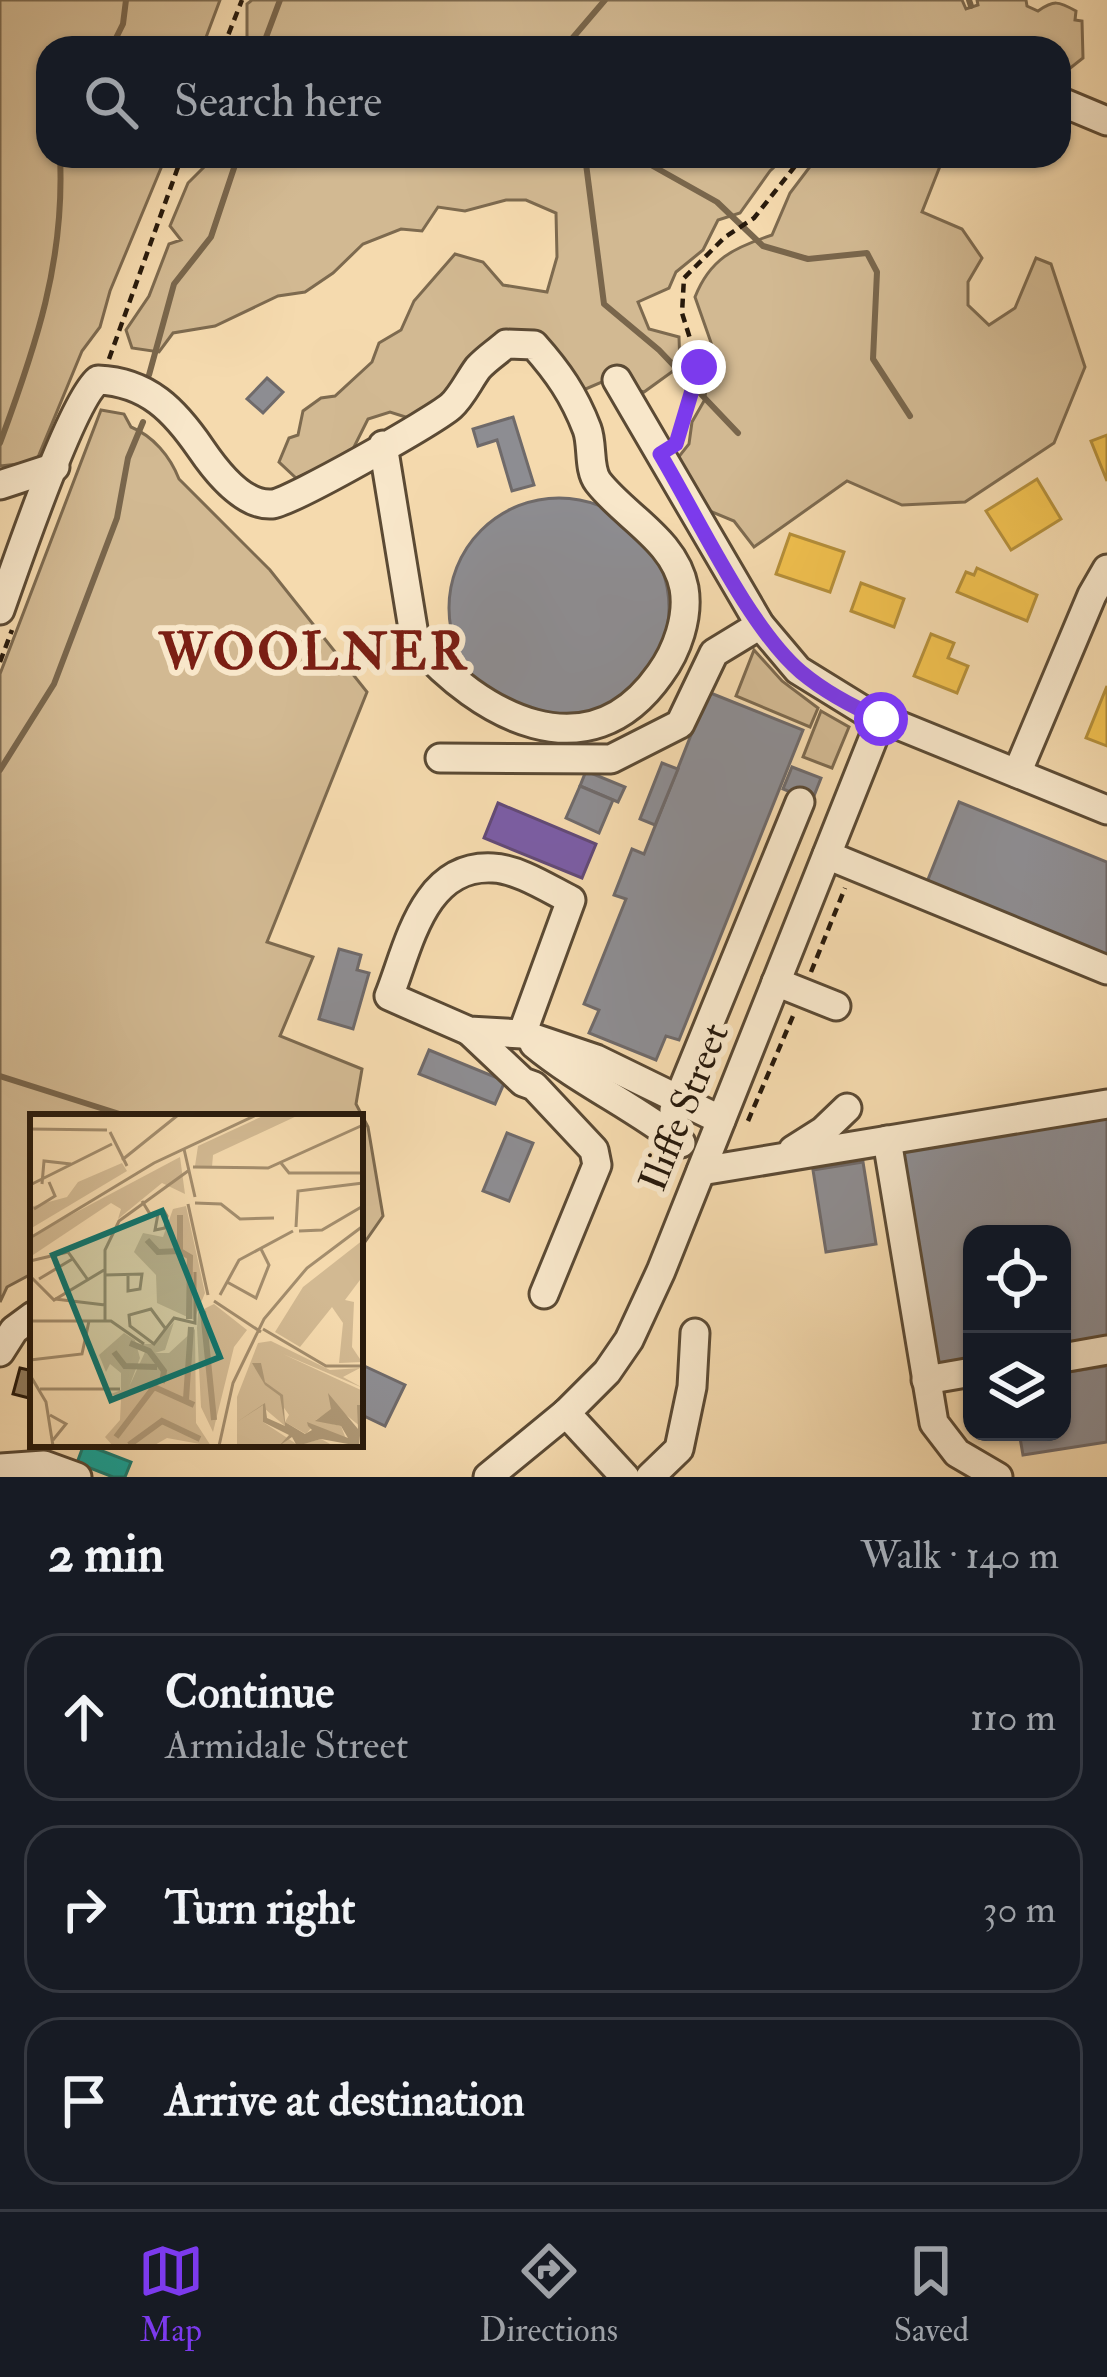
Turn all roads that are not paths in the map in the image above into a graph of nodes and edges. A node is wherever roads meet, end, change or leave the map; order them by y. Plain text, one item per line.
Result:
1 (1071, 106) edge
2 (1107, 122) edge
3 (573, 399) junction
4 (383, 445) junction
5 (55, 467) junction
6 (0, 485) edge
7 (1107, 569) edge
8 (0, 610) edge
9 (760, 625) junction
10 (881, 719) junction
11 (440, 758) dead end
12 (1017, 773) junction
13 (800, 802) dead end
14 (1107, 810) edge
15 (827, 855) junction
16 (1107, 970) edge
17 (776, 982) junction
18 (836, 1006) dead end
19 (469, 1031) junction
20 (522, 1034) junction
21 (549, 1049) junction
22 (534, 1086) junction
23 (679, 1101) junction
24 (1107, 1104) edge
25 (847, 1108) dead end
26 (721, 1120) junction
27 (674, 1138) junction
28 (887, 1140) junction
29 (773, 1159) junction
30 (703, 1166) junction
31 (544, 1294) dead end
32 (30, 1318) edge
33 (694, 1333) dead end
34 (1107, 1350) edge
35 (0, 1352) edge
36 (1071, 1356) edge
37 (963, 1373) edge
38 (926, 1379) junction
39 (566, 1413) junction
40 (46, 1454) edge
41 (0, 1468) edge
42 (77, 1477) edge
43 (488, 1477) edge
44 (625, 1477) edge
45 (650, 1477) edge
46 (998, 1477) edge

1 - 2 street
3 - 4 street
3 - 4 street
3 - 9 street
4 - 5 street
5 - 6 street
5 - 8 street
7 - 12 street
9 - 10 street
9 - 11 street
10 - 12 street
10 - 15 street, Iliffe Street
12 - 14 street
13 - 23 street
15 - 16 street
15 - 17 street, Iliffe Street
17 - 18 street
17 - 26 street, Iliffe Street
19 - 20 street
19 - 20 street
19 - 22 street
20 - 21 street
21 - 22 street
21 - 23 street
21 - 27 street
22 - 31 street
23 - 26 street
23 - 27 street
24 - 28 street
25 - 29 street
26 - 30 street, Iliffe Street
27 - 30 street
28 - 29 street
28 - 38 street
29 - 30 street
30 - 39 street, Iliffe Street
32 - 35 street
33 - 45 street
34 - 36 street
37 - 38 street
38 - 46 street
39 - 43 street, Iliffe Street
39 - 44 street
40 - 41 street
40 - 42 street

